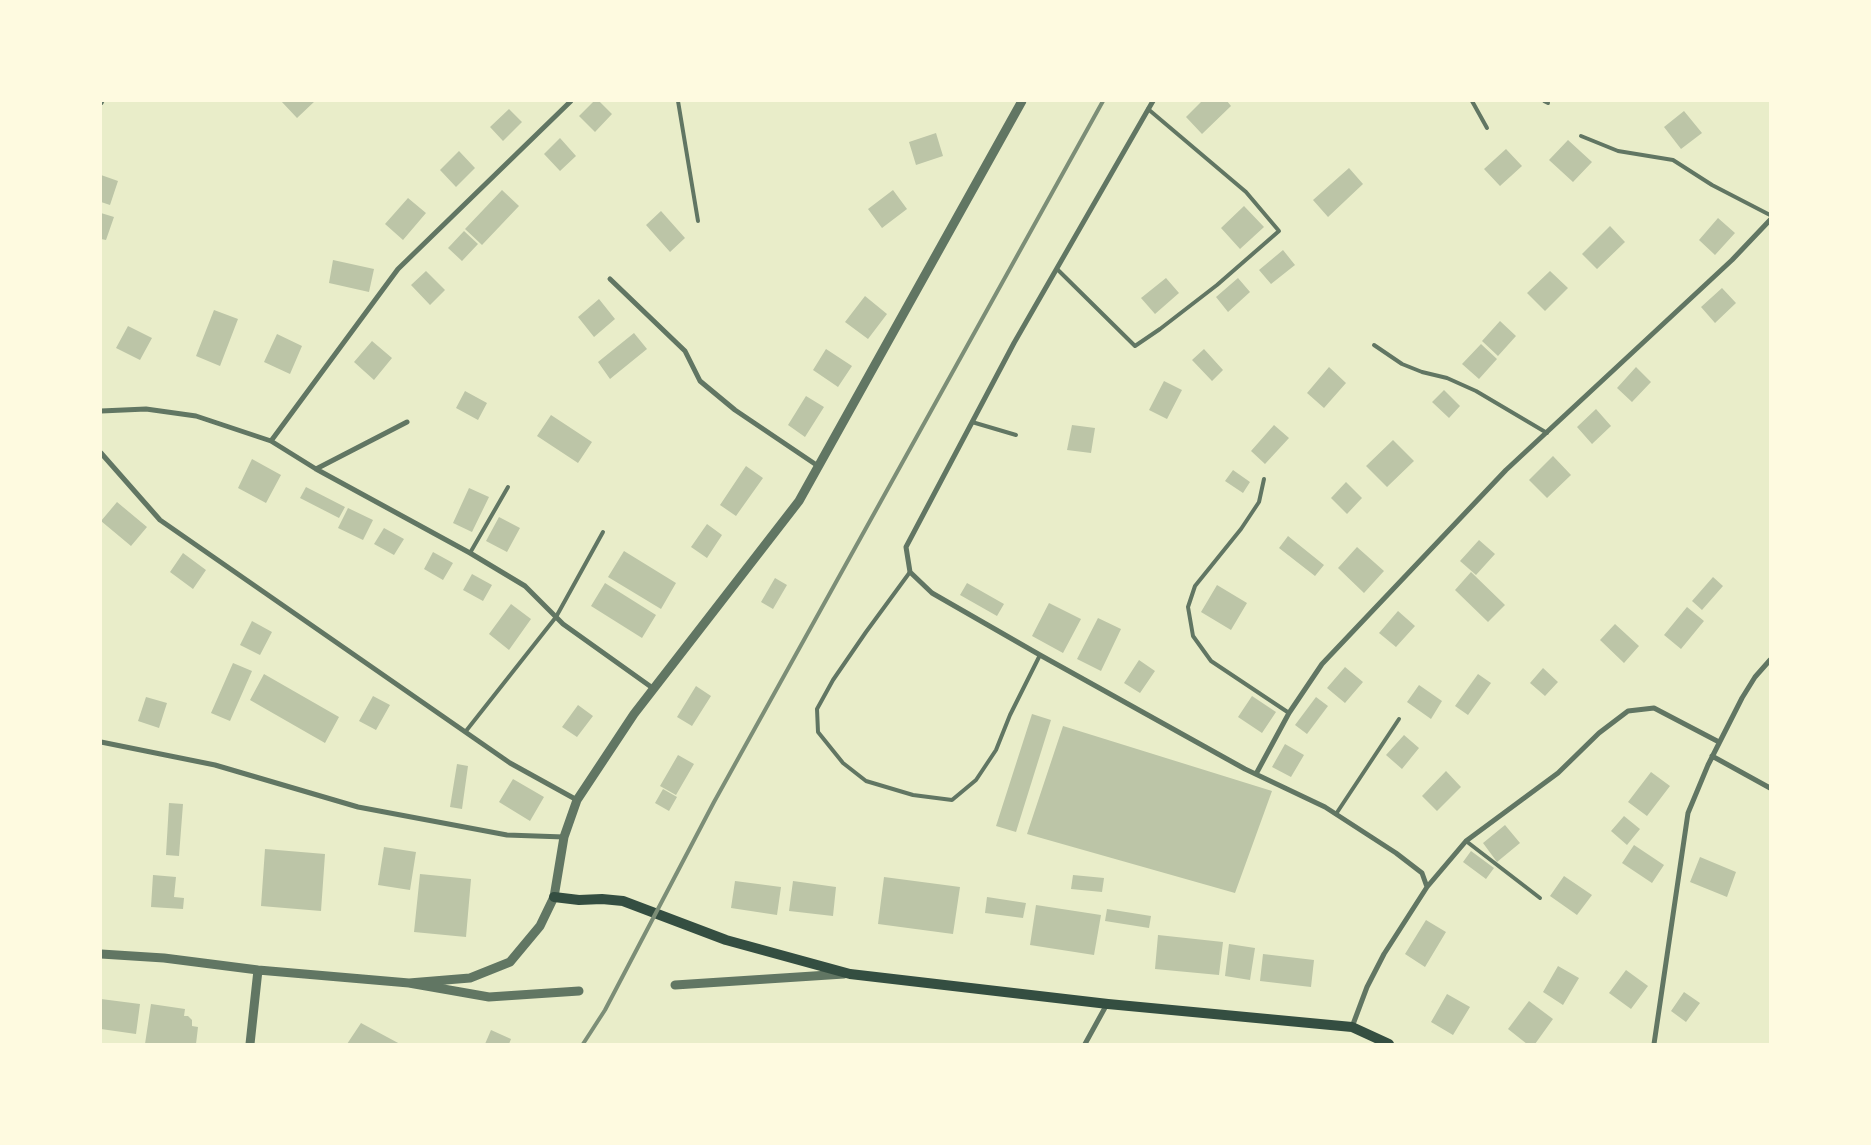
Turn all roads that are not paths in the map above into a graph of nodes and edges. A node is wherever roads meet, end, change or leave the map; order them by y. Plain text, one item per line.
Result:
1 (571, 101) edge
2 (678, 101) edge
3 (1022, 101) edge
4 (1153, 101) edge
5 (1472, 101) edge
6 (1148, 109) junction
7 (1487, 128) dead end
8 (1581, 136) dead end
9 (1770, 215) edge
10 (1770, 220) edge
11 (698, 221) dead end
12 (1057, 269) junction
13 (610, 278) dead end
14 (1374, 346) dead end
15 (101, 411) edge
16 (407, 422) dead end
17 (972, 422) junction
18 (1547, 432) junction
19 (1016, 435) dead end
20 (271, 441) junction
21 (101, 453) edge
22 (818, 466) junction
23 (316, 469) junction
24 (1264, 479) dead end
25 (508, 487) dead end
26 (603, 532) dead end
27 (470, 553) junction
28 (910, 572) junction
29 (556, 617) junction
30 (1040, 655) junction
31 (1770, 660) edge
32 (654, 688) junction
33 (1289, 713) junction
34 (1399, 718) dead end
35 (466, 731) junction
36 (101, 742) edge
37 (1719, 742) junction
38 (1712, 756) junction
39 (1256, 774) junction
40 (1770, 788) edge
41 (577, 800) junction
42 (1336, 814) junction
43 (564, 837) junction
44 (1466, 841) junction
45 (1427, 887) junction
46 (554, 897) junction
47 (1540, 898) dead end
48 (101, 954) edge
49 (258, 970) junction
50 (850, 974) junction
51 (409, 983) junction
52 (675, 985) dead end
53 (579, 991) dead end
54 (1108, 1004) junction
55 (1352, 1026) junction
56 (250, 1044) edge
57 (1085, 1044) edge
58 (1390, 1044) edge
59 (1654, 1044) edge

1 - 20 street
2 - 11 lane
3 - 22 street
4 - 6 street
5 - 7 lane
6 - 12 street
6 - 12 lane
8 - 9 lane
10 - 18 street
12 - 17 street
13 - 22 street
14 - 18 lane
15 - 20 street
16 - 23 street
17 - 19 lane
17 - 28 street
18 - 33 street
20 - 23 street
21 - 35 street
22 - 32 street
23 - 27 street
24 - 33 lane
25 - 27 lane
26 - 29 lane
27 - 29 street
28 - 30 street
28 - 30 lane
29 - 32 street
29 - 35 lane
30 - 39 street
31 - 37 street
32 - 41 street
33 - 39 street
34 - 42 lane
35 - 41 street
36 - 43 street
37 - 38 street
37 - 44 street
38 - 40 street
38 - 59 street
39 - 42 street
41 - 43 street
42 - 45 street
43 - 46 street
44 - 45 street
44 - 47 lane
45 - 55 street
46 - 50 main road
46 - 51 street
48 - 49 street
49 - 51 street
49 - 56 street
50 - 52 street
50 - 54 main road
51 - 53 street
54 - 55 main road
54 - 57 street
55 - 58 main road

